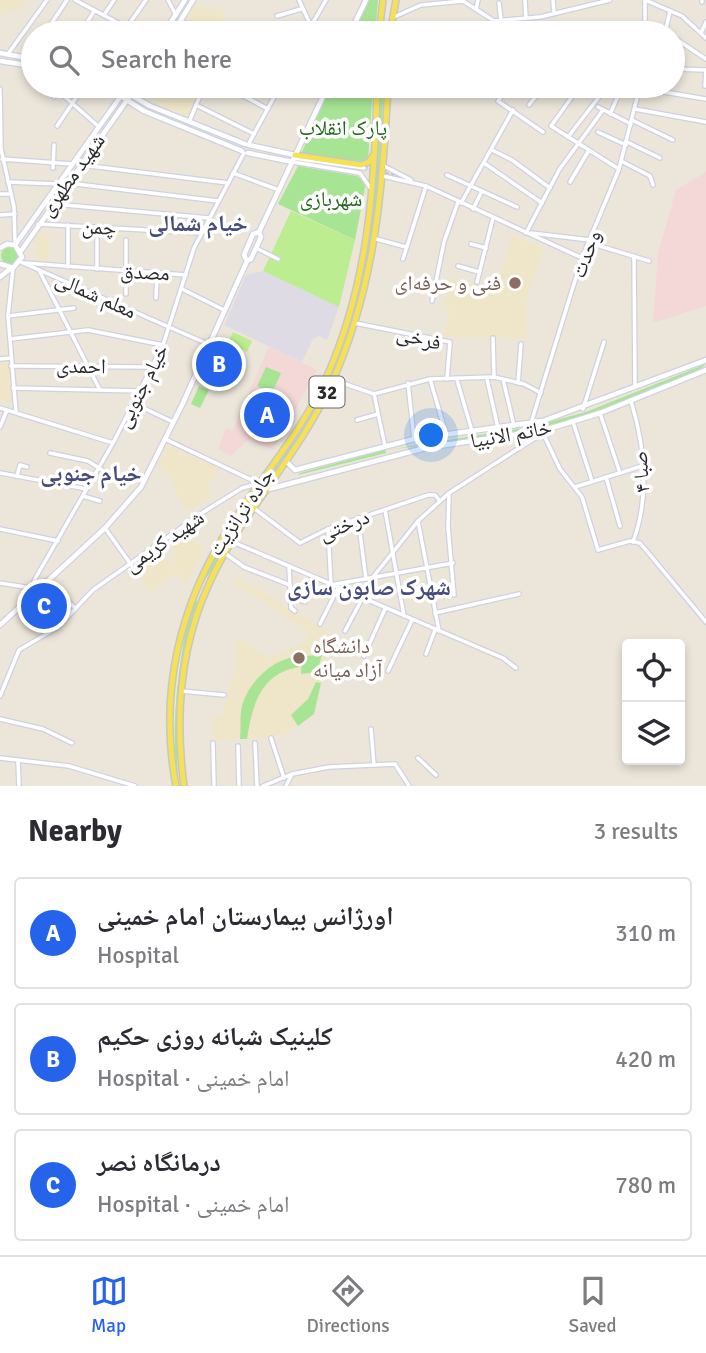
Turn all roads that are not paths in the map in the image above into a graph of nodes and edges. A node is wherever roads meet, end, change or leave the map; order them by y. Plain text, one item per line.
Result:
1 (47, 0) edge
2 (67, 0) edge
3 (76, 0) edge
4 (114, 0) edge
5 (138, 0) edge
6 (146, 0) edge
7 (168, 0) edge
8 (185, 0) edge
9 (193, 0) edge
10 (299, 0) edge
11 (326, 0) edge
12 (366, 0) edge
13 (383, 0) edge
14 (478, 0) edge
15 (525, 0) edge
16 (553, 0) edge
17 (579, 0) edge
18 (610, 0) edge
19 (645, 0) edge
20 (395, 1) edge
21 (445, 1) edge
22 (499, 3) dead end
23 (141, 6) junction
24 (580, 6) junction
25 (301, 9) junction
26 (476, 9) junction
27 (404, 10) junction
28 (95, 11) junction
29 (670, 11) junction
30 (554, 13) junction
31 (104, 15) junction
32 (176, 15) junction
33 (277, 16) dead end
34 (392, 18) junction
35 (526, 18) junction
36 (32, 21) edge
37 (53, 21) edge
38 (89, 21) edge
39 (115, 21) edge
40 (132, 21) edge
41 (172, 21) edge
42 (180, 21) edge
43 (308, 21) edge
44 (314, 21) edge
45 (356, 21) edge
46 (380, 21) edge
47 (392, 21) edge
48 (497, 21) edge
49 (500, 21) edge
50 (506, 21) edge
51 (646, 21) edge
52 (668, 21) edge
53 (706, 22) edge
54 (701, 33) junction
55 (21, 36) edge
56 (706, 38) edge
57 (685, 45) edge
58 (0, 53) edge
59 (8, 54) junction
60 (21, 56) edge
61 (706, 59) edge
62 (0, 61) edge
63 (21, 64) edge
64 (685, 69) edge
65 (706, 70) edge
66 (705, 86) edge
67 (0, 89) edge
68 (685, 95) edge
69 (67, 98) edge
70 (76, 98) edge
71 (120, 98) edge
72 (199, 98) edge
73 (247, 98) edge
74 (274, 98) edge
75 (323, 98) edge
76 (377, 98) edge
77 (387, 98) edge
78 (500, 98) edge
79 (535, 98) edge
80 (570, 98) edge
81 (598, 98) edge
82 (617, 98) edge
83 (638, 98) edge
84 (128, 99) joint
85 (706, 99) edge
86 (72, 103) junction
87 (196, 105) junction
88 (529, 105) dead end
89 (268, 109) junction
90 (635, 109) junction
91 (513, 110) junction
92 (610, 114) junction
93 (179, 121) junction
94 (189, 122) junction
95 (632, 122) junction
96 (706, 122) edge
97 (57, 126) dead end
98 (98, 126) junction
99 (543, 132) dead end
100 (598, 132) dead end
101 (254, 134) junction
102 (222, 135) junction
103 (568, 137) junction
104 (673, 140) dead end
105 (220, 142) junction
106 (626, 143) junction
107 (579, 144) junction
108 (54, 145) dead end
109 (247, 145) junction
110 (375, 150) junction
111 (492, 150) junction
112 (589, 150) junction
113 (245, 152) junction
114 (294, 158) junction
115 (660, 158) dead end
116 (2, 159) junction
117 (621, 160) junction
118 (53, 162) junction
119 (484, 163) junction
120 (72, 164) junction
121 (80, 165) junction
122 (384, 166) junction
123 (53, 168) dead end
124 (364, 168) tunnel mouth
125 (3, 169) edge
126 (619, 169) junction
127 (233, 173) junction
128 (447, 175) dead end
129 (383, 176) junction
130 (411, 180) junction
131 (570, 182) dead end
132 (8, 183) junction
133 (66, 183) junction
134 (228, 183) junction
135 (58, 184) junction
136 (653, 184) dead end
137 (470, 185) junction
138 (426, 186) junction
139 (550, 188) junction
140 (279, 190) junction
141 (482, 191) junction
142 (0, 194) edge
143 (11, 194) junction
144 (372, 194) junction
145 (218, 201) junction
146 (459, 202) junction
147 (542, 203) junction
148 (52, 204) junction
149 (517, 207) dead end
150 (473, 209) junction
151 (15, 214) junction
152 (0, 215) edge
153 (209, 218) junction
154 (493, 218) junction
155 (38, 223) junction
156 (68, 225) junction
157 (259, 232) junction
158 (201, 233) junction
159 (526, 233) junction
160 (97, 239) dead end
161 (376, 239) junction
162 (125, 240) dead end
163 (591, 242) junction
164 (471, 244) dead end
165 (15, 245) junction
166 (406, 247) junction
167 (0, 248) edge
168 (256, 248) junction
169 (486, 248) junction
170 (21, 251) junction
171 (634, 256) junction
172 (582, 258) junction
173 (278, 259) dead end
174 (403, 259) dead end
175 (247, 261) junction
176 (649, 261) dead end
177 (21, 262) junction
178 (0, 264) edge
179 (458, 266) dead end
180 (68, 267) junction
181 (12, 269) junction
182 (97, 269) junction
183 (39, 270) junction
184 (125, 271) junction
185 (480, 272) junction
186 (157, 273) junction
187 (187, 275) junction
188 (0, 277) edge
189 (477, 282) dead end
190 (182, 289) junction
191 (126, 294) dead end
192 (156, 298) dead end
193 (432, 301) dead end
194 (74, 308) dead end
195 (58, 310) junction
196 (226, 310) junction
197 (8, 316) junction
198 (355, 324) junction
199 (170, 328) junction
200 (69, 330) junction
201 (493, 338) dead end
202 (10, 339) junction
203 (430, 339) junction
204 (604, 342) dead end
205 (521, 344) dead end
206 (163, 345) junction
207 (210, 345) junction
208 (429, 345) dead end
209 (11, 358) junction
210 (0, 359) edge
211 (706, 360) edge
212 (11, 366) junction
213 (89, 366) junction
214 (151, 368) junction
215 (706, 370) edge
216 (494, 377) junction
217 (487, 378) junction
218 (333, 379) junction
219 (430, 379) junction
220 (503, 379) junction
221 (447, 380) junction
222 (457, 380) junction
223 (408, 383) junction
224 (519, 383) junction
225 (13, 388) junction
226 (635, 388) junction
227 (100, 390) junction
228 (139, 391) junction
229 (541, 393) junction
230 (374, 394) junction
231 (631, 401) junction
232 (134, 404) junction
233 (0, 408) edge
234 (583, 409) junction
235 (7, 410) junction
236 (16, 412) junction
237 (571, 413) junction
238 (600, 413) junction
239 (378, 414) junction
240 (357, 420) dead end
241 (173, 422) junction
242 (573, 422) junction
243 (531, 423) junction
244 (0, 426) edge
245 (514, 426) junction
246 (498, 428) junction
247 (488, 429) junction
248 (471, 431) junction
249 (543, 433) junction
250 (446, 434) junction
251 (489, 438) junction
252 (165, 439) junction
253 (414, 439) junction
254 (113, 443) junction
255 (385, 446) junction
256 (50, 453) dead end
257 (287, 462) junction
258 (642, 466) junction
259 (27, 467) dead end
260 (98, 468) junction
261 (295, 470) junction
262 (620, 472) junction
263 (0, 473) edge
264 (17, 476) junction
265 (113, 477) dead end
266 (606, 477) junction
267 (296, 480) junction
268 (592, 481) junction
269 (259, 484) junction
270 (575, 487) junction
271 (87, 489) junction
272 (269, 489) junction
273 (449, 492) junction
274 (83, 496) junction
275 (100, 501) dead end
276 (440, 501) junction
277 (255, 509) junction
278 (385, 510) junction
279 (358, 518) junction
280 (418, 521) junction
281 (620, 526) dead end
282 (105, 528) junction
283 (0, 529) edge
284 (328, 529) junction
285 (58, 541) junction
286 (633, 541) junction
287 (233, 542) junction
288 (393, 552) junction
289 (226, 554) junction
290 (453, 564) junction
291 (132, 566) junction
292 (289, 566) junction
293 (427, 568) junction
294 (396, 573) junction
295 (373, 577) junction
296 (366, 579) junction
297 (198, 580) junction
298 (46, 581) junction
299 (0, 583) edge
300 (209, 584) junction
301 (290, 585) junction
302 (331, 585) junction
303 (338, 588) junction
304 (37, 589) junction
305 (519, 594) dead end
306 (454, 595) dead end
307 (290, 596) junction
308 (362, 599) junction
309 (305, 602) dead end
310 (189, 604) junction
311 (200, 607) junction
312 (75, 609) junction
313 (385, 609) junction
314 (295, 611) dead end
315 (435, 613) junction
316 (404, 616) junction
317 (412, 620) junction
318 (706, 622) edge
319 (320, 624) dead end
320 (0, 625) edge
321 (437, 630) junction
322 (345, 631) dead end
323 (426, 654) dead end
324 (364, 656) dead end
325 (516, 667) dead end
326 (388, 671) dead end
327 (181, 691) junction
328 (224, 695) dead end
329 (0, 696) edge
330 (0, 719) edge
331 (370, 729) dead end
332 (271, 738) dead end
333 (72, 743) dead end
334 (213, 743) dead end
335 (255, 743) dead end
336 (238, 746) dead end
337 (0, 758) edge
338 (418, 758) dead end
339 (18, 762) junction
340 (374, 766) junction
341 (292, 774) junction
342 (436, 775) dead end
343 (284, 778) junction
344 (19, 786) edge
345 (135, 786) edge
346 (176, 786) edge
347 (184, 786) edge
348 (214, 786) edge
349 (239, 786) edge
350 (257, 786) edge
351 (263, 786) edge
352 (286, 786) edge
353 (408, 786) edge

1 - 36 street
2 - 37 street
3 - 28 street
4 - 31 street
5 - 23 street
6 - 23 street
7 - 32 street
8 - 32 main road
9 - 42 main road
10 - 25 street
11 - 44 street
12 - 45 main road
13 - 46 main road
14 - 26 street
15 - 35 street
16 - 30 street
17 - 24 street
18 - 24 street
19 - 29 street
19 - 51 street
20 - 27 street
20 - 34 main road
21 - 26 street
21 - 27 street
22 - 49 street
23 - 40 street
24 - 30 street
25 - 33 street
25 - 43 street
26 - 48 street
27 - 34 street
28 - 31 street
28 - 38 street
29 - 52 street
29 - 54 street
30 - 35 street
31 - 39 street
32 - 41 main road
34 - 47 main road
35 - 50 street
53 - 54 street
54 - 56 street
55 - 59 street
57 - 61 street
58 - 59 main road
59 - 60 main road
62 - 63 main road
64 - 65 street
65 - 66 street
67 - 116 street
68 - 85 street
69 - 86 street
70 - 86 street
71 - 98 main road, شهید مطهری
72 - 87 street
73 - 89 street
74 - 89 street
75 - 114 main road
76 - 110 main road, جاده ترانزیت / 32
77 - 122 main road, جاده ترانزیت / 32
78 - 91 street
79 - 88 street
80 - 103 street
81 - 103 street
82 - 92 street
83 - 90 street, وحدت
84 - 93 main road
84 - 121 main road, شهید مطهری
86 - 97 street
86 - 98 street
87 - 94 street
87 - 101 street
89 - 101 street
90 - 95 street, وحدت
90 - 96 street
91 - 99 street
91 - 111 street
92 - 95 street
92 - 107 street
93 - 94 main road
93 - 105 main road
94 - 102 main road
95 - 104 street
95 - 106 street, وحدت
98 - 120 main road, شهید مطهری
100 - 106 street
101 - 109 street
102 - 105 main road
102 - 109 main road
103 - 107 street
105 - 113 main road
106 - 115 street
106 - 117 street, وحدت
107 - 112 street
107 - 139 street
108 - 118 street
109 - 113 main road
109 - 114 main road
110 - 114 main road
110 - 144 main road, جاده ترانزیت / 32
111 - 119 street
111 - 139 street
112 - 126 street
112 - 131 street
113 - 114 main road
113 - 127 street
114 - 124 street
114 - 140 main road
114 - 144 street
116 - 118 street
116 - 125 street
117 - 126 street, وحدت
117 - 136 street
118 - 120 street
118 - 123 street
119 - 137 street
119 - 147 street
120 - 135 main road, شهید مطهری
121 - 133 main road, شهید مطهری
121 - 134 street
122 - 129 main road, جاده ترانزیت / 32
122 - 130 street
125 - 132 street
126 - 163 street, وحدت
127 - 134 street
127 - 140 street
128 - 137 street
129 - 130 street
129 - 161 main road, جاده ترانزیت / 32
130 - 138 street
132 - 135 street
132 - 143 street
133 - 145 street
133 - 148 main road, شهید مطهری
134 - 145 street
135 - 165 main road, شهید مطهری
137 - 141 street
137 - 146 street
138 - 146 street
138 - 166 street
139 - 147 street
140 - 157 main road
141 - 149 street
141 - 150 street
142 - 143 street
143 - 151 street
144 - 269 main road, جاده ترانزیت / 32
145 - 153 street
146 - 150 street
146 - 193 street
147 - 159 street
148 - 153 street
148 - 155 main road, شهید مطهری
150 - 154 street
151 - 152 street
151 - 165 street
153 - 158 street
154 - 159 street
154 - 169 street
155 - 156 street, چمن
155 - 170 main road, شهید مطهری
156 - 158 street, چمن
156 - 180 street
157 - 168 main road
157 - 175 main road
158 - 187 street
159 - 163 street
159 - 172 street
160 - 182 street
161 - 166 street
161 - 198 main road, جاده ترانزیت / 32
162 - 184 street
163 - 171 street
163 - 172 street, وحدت
164 - 169 street
165 - 167 main road
165 - 170 main road
166 - 174 street
168 - 173 street
168 - 175 main road
169 - 185 street
170 - 177 main road
171 - 176 street
171 - 226 street
172 - 229 street, وحدت
175 - 196 main road
177 - 180 street, مصدق
177 - 181 main road
177 - 183 street, معلم شمالی
178 - 181 main road
179 - 185 street
180 - 182 street, مصدق
181 - 188 main road
181 - 197 street
182 - 184 street, مصدق
183 - 195 street
183 - 199 street, معلم شمالی
184 - 186 street, مصدق
184 - 191 street
185 - 189 street
186 - 187 street, مصدق
186 - 192 street
187 - 190 street
190 - 196 street
190 - 199 street
194 - 195 street
195 - 197 street
195 - 200 street
196 - 207 main road
197 - 202 street
198 - 203 street, فرخی
198 - 218 main road, جاده ترانزیت / 32
199 - 206 street, خیام جنوبی
199 - 207 street, معلم شمالی
200 - 202 street
200 - 206 street
200 - 213 street
201 - 216 street
202 - 209 street
203 - 208 street
203 - 221 street, فرخی
204 - 234 street
205 - 224 street
206 - 214 street, خیام جنوبی
207 - 241 main road
209 - 210 street
209 - 212 street
211 - 226 main road, خاتم الانبیا
212 - 213 street, احمدی
212 - 225 street
213 - 214 street, احمدی
213 - 227 street
214 - 228 street, خیام جنوبی
215 - 231 main road, خاتم الانبیا
216 - 217 street
216 - 220 street
217 - 222 street
217 - 246 street
218 - 230 street
218 - 257 main road, جاده ترانزیت / 32
219 - 221 street
219 - 223 street
219 - 250 street
220 - 224 street
220 - 245 street
221 - 222 street
222 - 248 street
223 - 230 street
223 - 253 street
224 - 229 street
225 - 227 street
225 - 236 street
226 - 234 main road, خاتم الانبیا
227 - 228 street
228 - 232 street, خیام جنوبی
229 - 243 street, وحدت
230 - 239 street
231 - 238 main road, خاتم الانبیا
231 - 258 street, صبا ۴
232 - 241 street
232 - 254 street, خیام جنوبی
233 - 235 street
234 - 237 main road, خاتم الانبیا
235 - 236 street
235 - 244 street
236 - 254 street
237 - 242 main road
237 - 243 main road, خاتم الانبیا
238 - 242 main road, خاتم الانبیا
238 - 262 street
239 - 240 street
239 - 255 street
241 - 252 main road
242 - 249 main road, خاتم الانبیا
242 - 268 street
243 - 245 main road, خاتم الانبیا
245 - 246 main road, خاتم الانبیا
246 - 247 main road, خاتم الانبیا
247 - 248 main road, خاتم الانبیا
247 - 251 main road
248 - 250 main road, خاتم الانبیا
249 - 251 main road, خاتم الانبیا
249 - 270 street
249 - 273 street
250 - 253 main road, خاتم الانبیا
251 - 267 main road, خاتم الانبیا
252 - 269 street
252 - 282 main road
253 - 255 main road, خاتم الانبیا
254 - 260 street, خیام جنوبی
255 - 261 main road, خاتم الانبیا
256 - 260 street
257 - 261 main road
257 - 272 main road, جاده ترانزیت / 32
258 - 262 street
258 - 286 street, صبا ۴
259 - 264 street
260 - 265 street
260 - 271 street, خیام جنوبی
261 - 267 main road
262 - 266 street
263 - 264 street
264 - 271 street
266 - 268 street
266 - 281 street
267 - 272 main road, خاتم الانبیا
268 - 270 street
269 - 291 street, شهید کریمی
269 - 297 main road, جاده ترانزیت / 32
270 - 286 street
271 - 274 street, خیام جنوبی
272 - 277 main road, جاده ترانزیت / 32
273 - 276 street
273 - 290 street
274 - 275 street
274 - 285 street, خیام جنوبی
276 - 278 street, درختی
276 - 280 street
277 - 284 street, درختی
277 - 287 main road, جاده ترانزیت / 32
278 - 279 street, درختی
278 - 288 street
279 - 284 street, درختی
279 - 296 street
280 - 288 street
280 - 293 street
282 - 291 street
282 - 298 main road
283 - 285 street
284 - 302 street
285 - 304 street, خیام جنوبی
286 - 318 street
287 - 289 main road, جاده ترانزیت / 32
287 - 292 street
288 - 294 street
288 - 295 street
289 - 300 main road, جاده ترانزیت / 32
289 - 301 street
290 - 293 street
290 - 306 street
291 - 312 street, شهید کریمی
292 - 301 street
292 - 302 street
293 - 294 street
293 - 315 street
294 - 295 street
294 - 316 street
295 - 296 street
296 - 302 street
297 - 300 main road
297 - 310 main road, جاده ترانزیت / 32
298 - 304 main road
298 - 312 street
299 - 304 street
300 - 311 main road, جاده ترانزیت / 32
301 - 307 street
302 - 303 street
303 - 308 street
303 - 319 street
304 - 320 main road
305 - 315 street
307 - 309 street
307 - 314 street
308 - 313 street
308 - 322 street
310 - 311 main road
310 - 346 main road, جاده ترانزیت / 32
311 - 327 main road, جاده ترانزیت / 32
312 - 329 street, شهید کریمی
313 - 316 street
313 - 324 street
315 - 321 street
316 - 317 street
317 - 321 street
317 - 326 street
321 - 323 street
321 - 325 street
327 - 328 street
327 - 347 main road, جاده ترانزیت / 32
330 - 333 street
331 - 340 street
332 - 343 street
334 - 348 street
335 - 350 street
336 - 349 street
337 - 339 street
338 - 342 street
339 - 344 street
339 - 345 street
340 - 341 street
340 - 353 street
341 - 343 street
341 - 352 street
343 - 351 street

